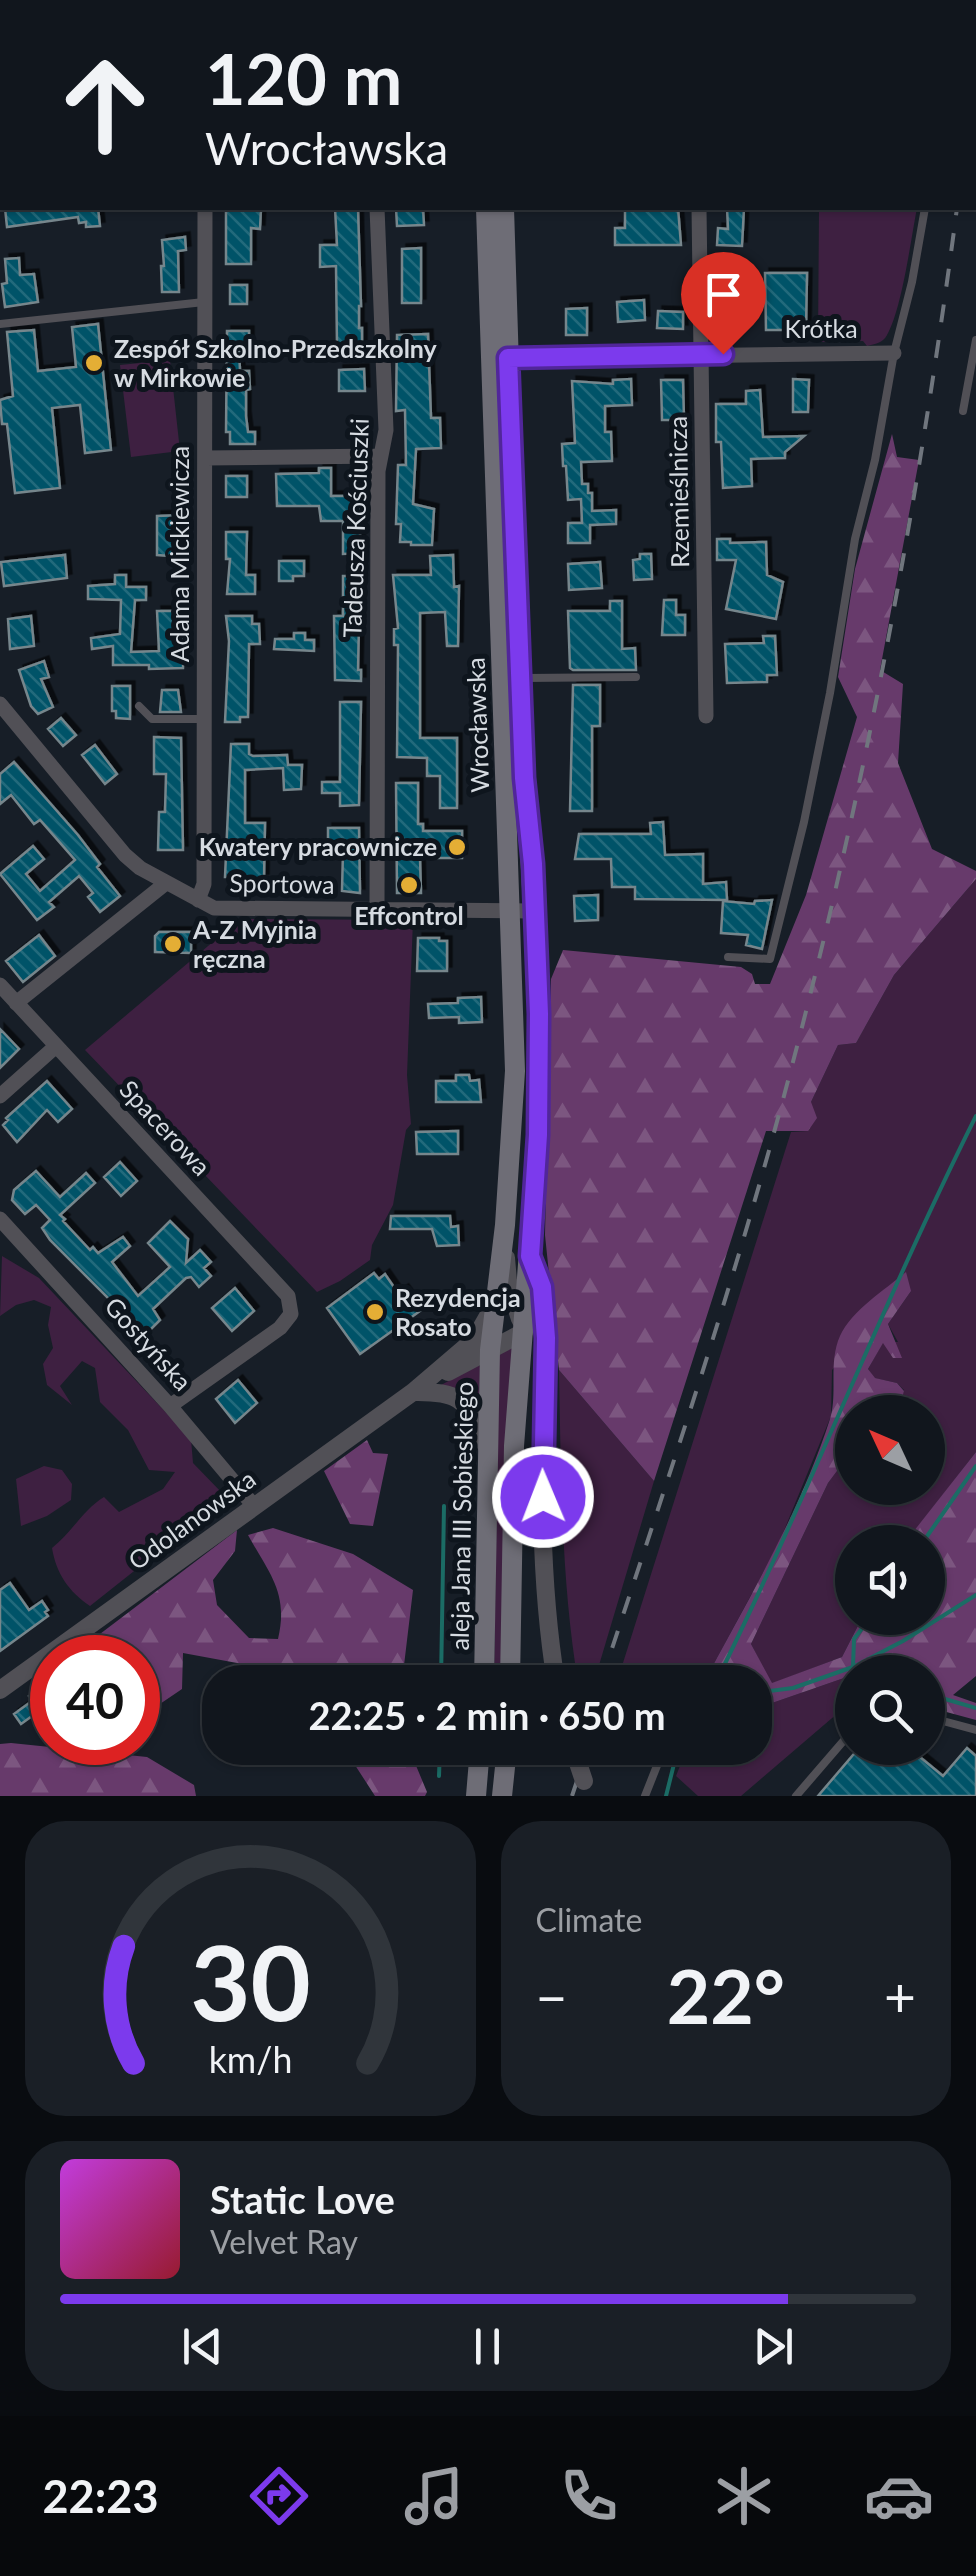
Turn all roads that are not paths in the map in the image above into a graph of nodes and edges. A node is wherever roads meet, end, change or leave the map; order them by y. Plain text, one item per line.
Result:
1 (205, 210) edge
2 (377, 210) edge
3 (486, 210) edge
4 (504, 210) edge
5 (699, 210) edge
6 (925, 210) edge
7 (205, 302) junction
8 (0, 324) edge
9 (976, 340) edge
10 (894, 353) junction
11 (702, 355) junction
12 (508, 358) junction
13 (963, 411) dead end
14 (381, 456) junction
15 (205, 458) junction
16 (636, 677) dead end
17 (520, 678) junction
18 (0, 704) edge
19 (139, 706) dead end
20 (706, 716) dead end
21 (206, 719) junction
22 (166, 883) junction
23 (198, 900) junction
24 (376, 910) junction
25 (536, 910) junction
26 (510, 913) junction
27 (728, 956) dead end
28 (0, 985) edge
29 (16, 1003) junction
30 (54, 1047) junction
31 (0, 1096) edge
32 (0, 1219) edge
33 (504, 1240) junction
34 (530, 1256) junction
35 (494, 1311) junction
36 (523, 1323) junction
37 (490, 1350) junction
38 (544, 1374) junction
39 (413, 1392) junction
40 (170, 1406) junction
41 (487, 1447) junction
42 (254, 1506) junction
43 (484, 1665) edge
44 (510, 1665) edge
45 (554, 1665) edge
46 (0, 1690) edge
47 (945, 1721) edge
48 (976, 1730) edge
49 (835, 1751) edge
50 (479, 1765) edge
51 (505, 1765) edge
52 (579, 1765) edge
53 (657, 1765) edge
54 (586, 1789) edge
55 (476, 1796) edge
56 (502, 1796) edge
57 (645, 1796) edge
58 (796, 1796) edge

1 - 7 street, Adama Mickiewicza
2 - 14 street, Tadeusza Kościuszki
3 - 26 main road, Wrocławska
4 - 12 main road, Wrocławska
5 - 11 street, Rzemieślnicza
6 - 10 lane
7 - 8 lane
7 - 15 street, Adama Mickiewicza
9 - 13 lane
10 - 11 street, Krótka
10 - 27 lane
11 - 12 street, Krótka
11 - 20 street, Rzemieślnicza
12 - 17 main road, Wrocławska
14 - 15 street
14 - 24 street, Tadeusza Kościuszki
15 - 21 street, Adama Mickiewicza
16 - 17 lane
17 - 25 main road, Wrocławska
18 - 22 street, Sportowa
19 - 21 lane
21 - 23 street, Adama Mickiewicza
22 - 23 street, Sportowa
22 - 29 street
23 - 24 street, Sportowa
24 - 26 street, Sportowa
25 - 26 street, Sportowa
25 - 34 main road, Wrocławska
26 - 33 main road, Wrocławska
28 - 29 street, Spacerowa
29 - 30 street, Spacerowa
30 - 31 street
30 - 40 street, Spacerowa
32 - 40 street, Gostyńska
33 - 35 main road, Wrocławska
33 - 36 street, Wrocławska
34 - 36 main road, Wrocławska
34 - 38 street
35 - 37 main road, aleja Jana III Sobieskiego
35 - 39 street, Odolanowska
36 - 37 street, Odolanowska
36 - 38 street
36 - 44 main road, aleja Jana III Sobieskiego
37 - 39 street, Odolanowska
37 - 41 main road, aleja Jana III Sobieskiego
38 - 45 street
39 - 41 street
39 - 42 street, Odolanowska
40 - 42 street, Gostyńska
41 - 43 main road, aleja Jana III Sobieskiego
42 - 46 street, Odolanowska
47 - 48 lane
49 - 58 lane
50 - 55 main road
51 - 56 main road
52 - 54 street, bridge
53 - 57 lane

